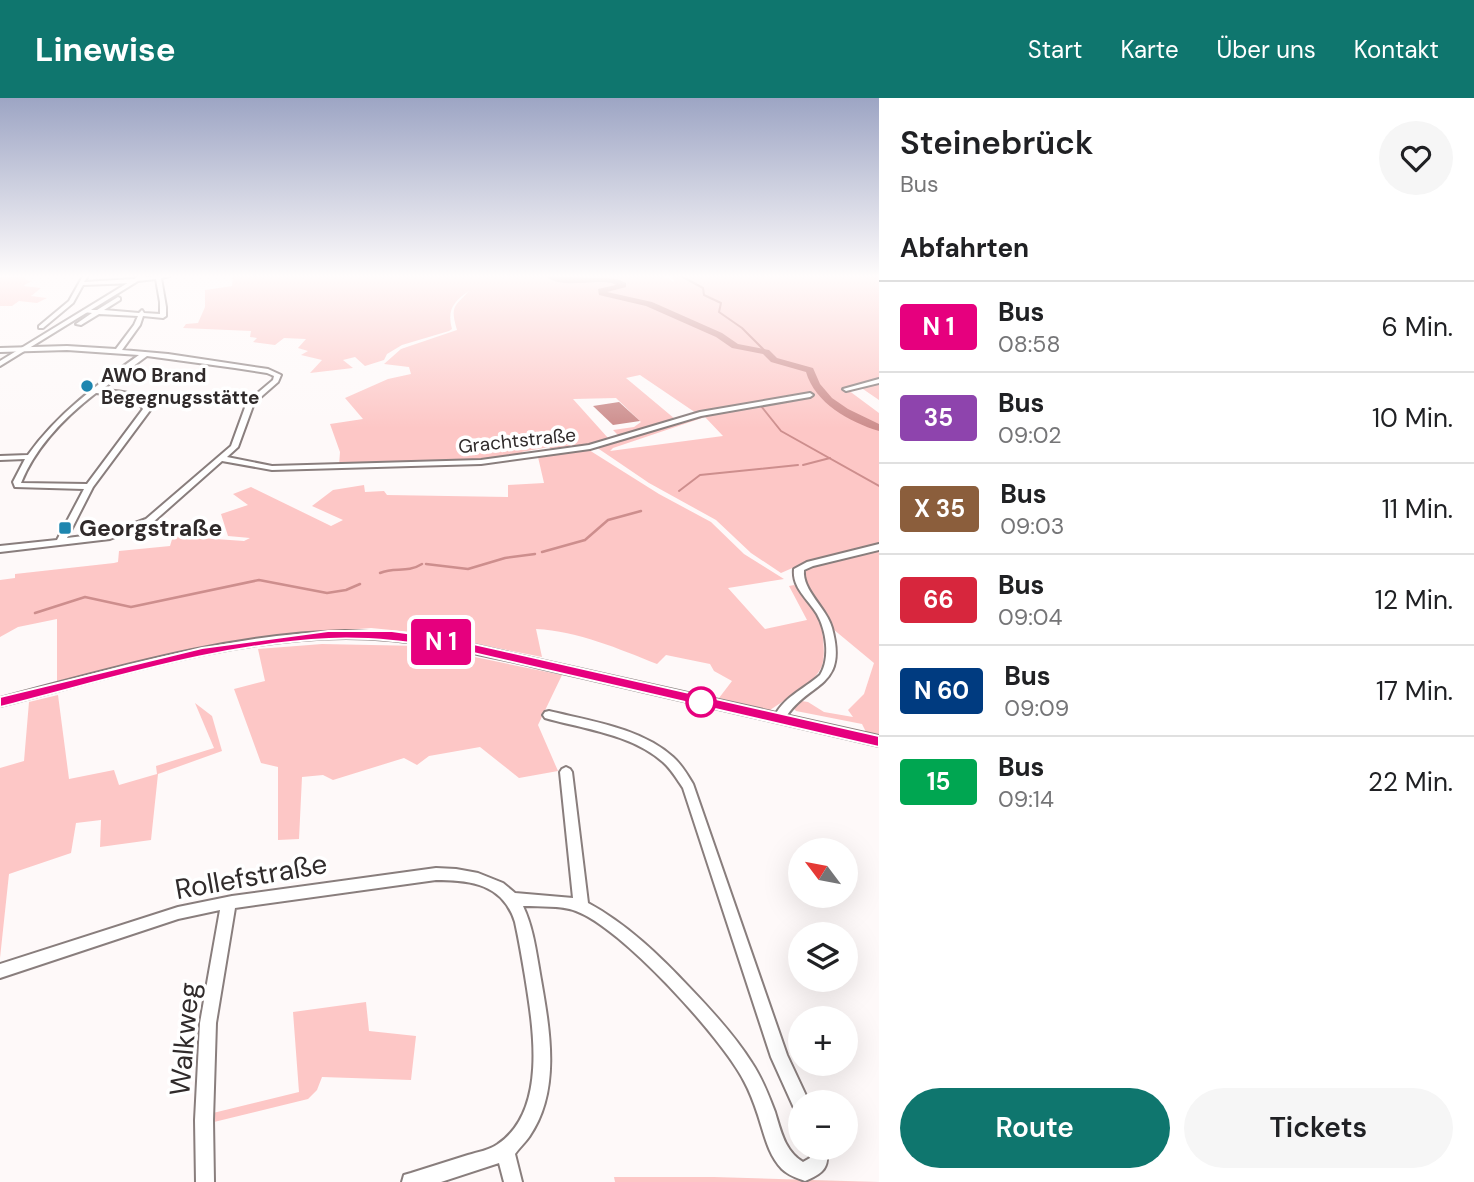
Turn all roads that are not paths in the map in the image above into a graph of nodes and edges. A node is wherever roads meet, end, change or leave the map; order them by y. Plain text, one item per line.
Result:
1 (61, 327) edge
2 (136, 327) edge
3 (24, 349) junction
4 (1, 350) edge
5 (118, 351) junction
6 (145, 354) junction
7 (13, 356) junction
8 (0, 364) edge
9 (879, 381) edge
10 (846, 389) dead end
11 (94, 391) junction
12 (810, 395) dead end
13 (29, 457) junction
14 (0, 458) edge
15 (222, 458) junction
16 (89, 487) junction
17 (61, 541) junction
18 (879, 547) edge
19 (0, 550) edge
20 (0, 702) edge
21 (549, 715) dead end
22 (779, 719) junction
23 (879, 741) edge
24 (566, 772) dead end
25 (513, 899) junction
26 (229, 903) junction
27 (581, 906) junction
28 (0, 971) edge
29 (794, 1090) edge
30 (505, 1151) junction
31 (819, 1160) edge
32 (205, 1182) edge
33 (411, 1182) edge
34 (513, 1182) edge

1 - 3 main road
2 - 5 street
3 - 4 street
3 - 5 street
3 - 7 main road
4 - 7 main road
5 - 6 street
6 - 11 street
6 - 15 street
7 - 8 main road
9 - 10 street
11 - 13 street
11 - 16 street
12 - 15 street, Grachtstraße
13 - 14 street
13 - 16 street
15 - 17 street
16 - 17 street
17 - 19 street
18 - 22 street
20 - 22 main road
21 - 29 street
22 - 23 main road
24 - 27 street
25 - 26 street, Rollefstraße
25 - 27 street
25 - 30 street
26 - 28 street, Rollefstraße
26 - 32 street, Walkweg
27 - 31 street
30 - 33 street
30 - 34 street

